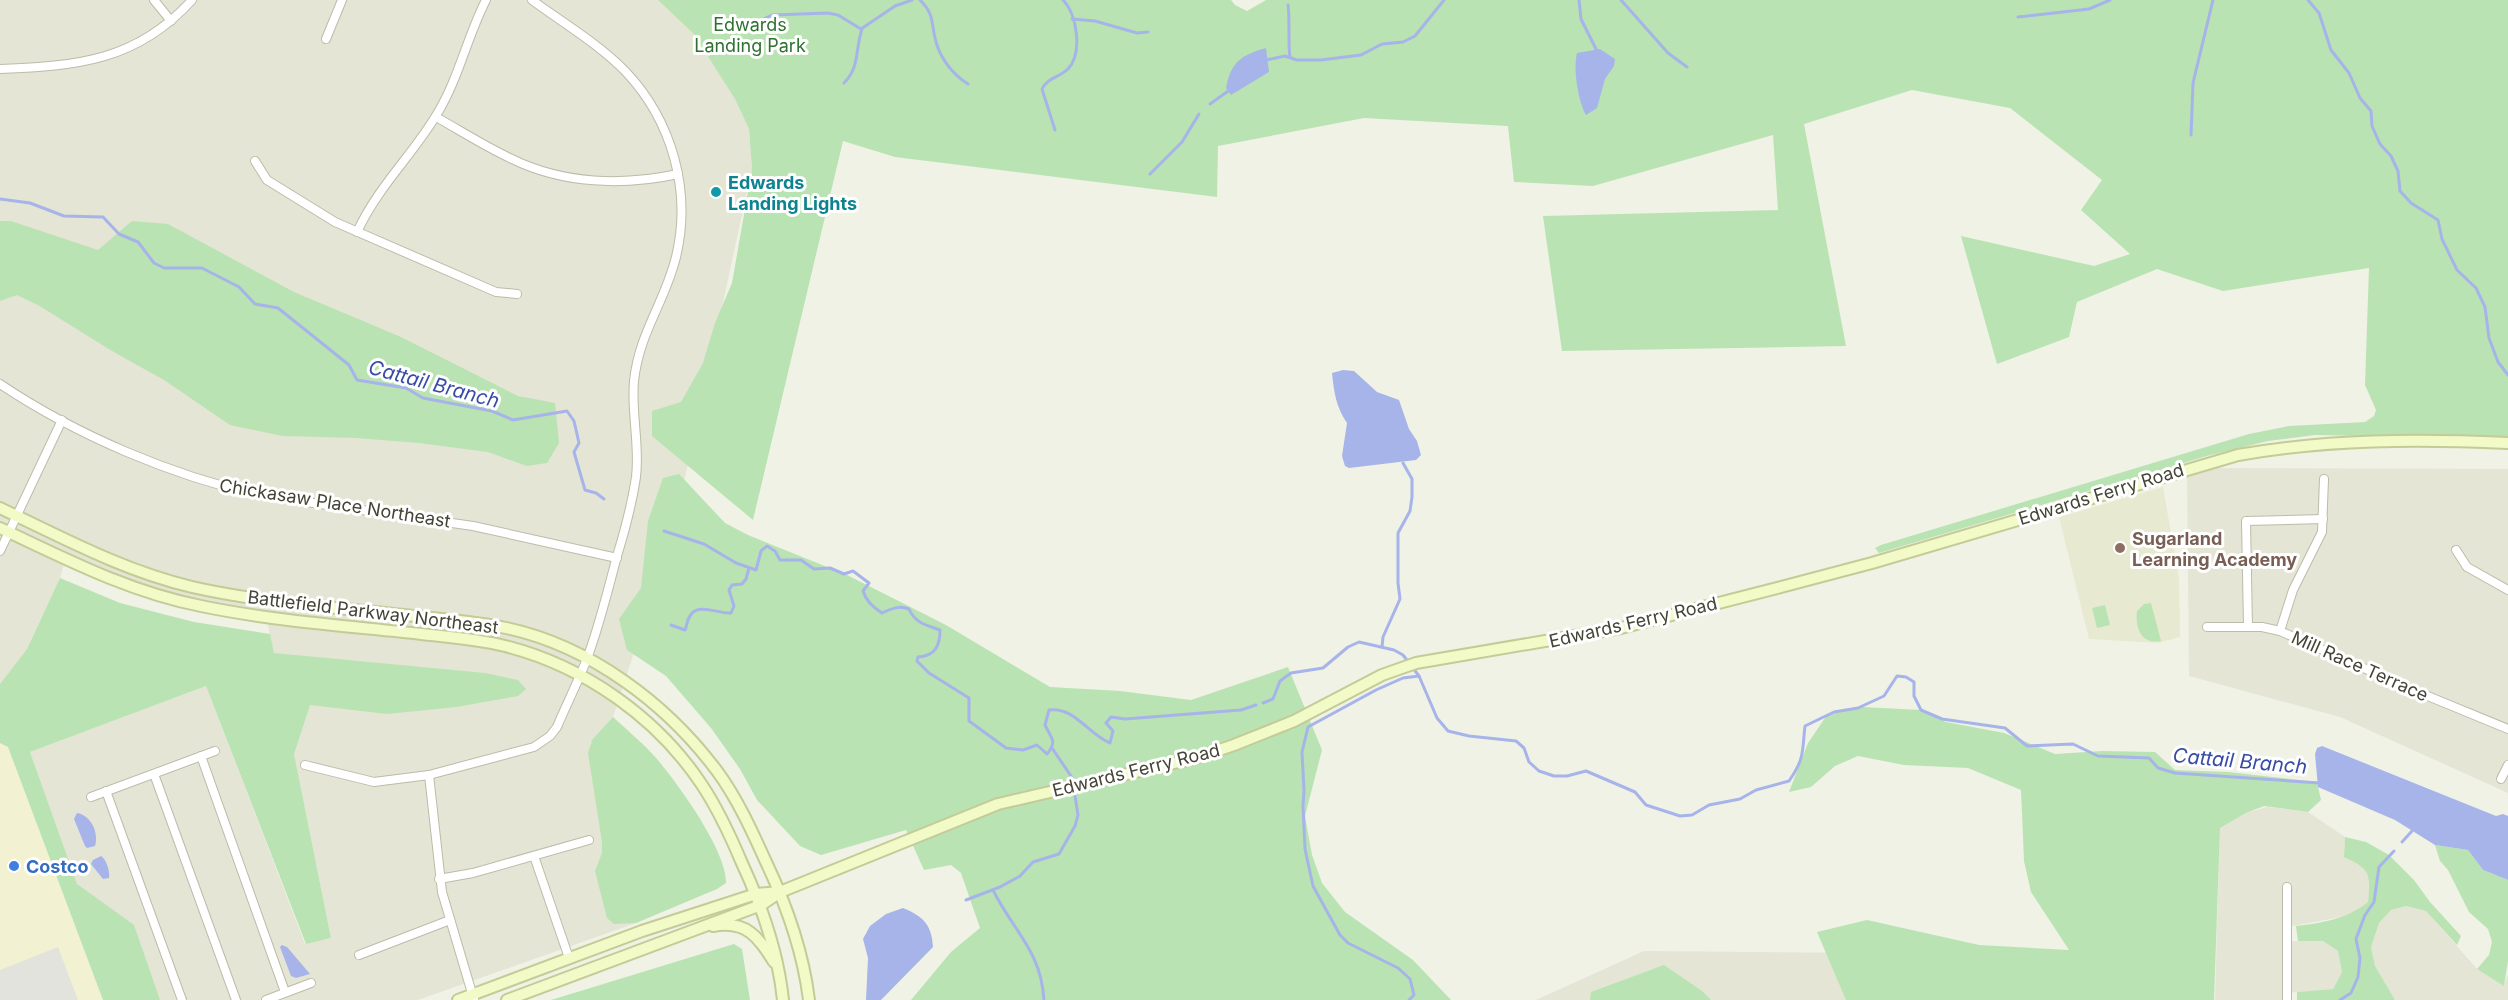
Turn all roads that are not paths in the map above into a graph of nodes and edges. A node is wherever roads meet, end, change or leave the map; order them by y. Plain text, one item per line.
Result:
1 (154, 0) edge
2 (192, 0) edge
3 (342, 0) edge
4 (486, 0) edge
5 (532, 0) edge
6 (171, 21) junction
7 (326, 39) dead end
8 (0, 69) edge
9 (436, 117) junction
10 (255, 161) dead end
11 (678, 174) junction
12 (357, 232) junction
13 (517, 294) dead end
14 (0, 384) edge
15 (62, 420) junction
16 (2508, 443) edge
17 (2324, 479) dead end
18 (0, 508) edge
19 (17, 516) junction
20 (2323, 519) junction
21 (4, 530) edge
22 (2456, 550) dead end
23 (0, 551) edge
24 (617, 558) junction
25 (2508, 590) edge
26 (2206, 627) dead end
27 (2248, 627) junction
28 (2280, 631) junction
29 (587, 659) junction
30 (580, 675) junction
31 (2508, 729) edge
32 (215, 751) dead end
33 (201, 756) junction
34 (305, 765) dead end
35 (2508, 765) edge
36 (154, 774) junction
37 (429, 774) junction
38 (2501, 779) dead end
39 (106, 791) junction
40 (90, 797) dead end
41 (589, 840) dead end
42 (534, 856) junction
43 (439, 879) junction
44 (2286, 887) dead end
45 (780, 892) junction
46 (756, 894) junction
47 (761, 906) junction
48 (450, 920) junction
49 (692, 930) junction
50 (359, 955) dead end
51 (569, 958) junction
52 (780, 972) junction
53 (311, 982) dead end
54 (285, 992) junction
55 (473, 997) edge
56 (182, 1000) edge
57 (236, 1000) edge
58 (266, 1000) edge
59 (458, 1000) edge
60 (507, 1000) edge
61 (783, 1000) edge
62 (809, 1000) edge
63 (2287, 1000) edge

1 - 6 street
2 - 6 street
3 - 7 street
4 - 9 street
5 - 11 street
6 - 8 street
9 - 11 street
9 - 12 street
10 - 12 street
11 - 24 street
12 - 13 street
14 - 15 street, Chickasaw Place Northeast
15 - 19 street
15 - 24 street, Chickasaw Place Northeast
16 - 45 main road, Edwards Ferry Road
17 - 20 street
18 - 19 main road, Battlefield Parkway Northeast
19 - 21 street
19 - 29 main road, Battlefield Parkway Northeast
20 - 27 street
20 - 28 street
21 - 23 street
21 - 30 main road, Battlefield Parkway Northeast
22 - 25 street
24 - 29 street
26 - 27 street, Mill Race Terrace
27 - 28 street, Mill Race Terrace
28 - 31 street, Mill Race Terrace
29 - 30 street
29 - 45 main road, Battlefield Parkway Northeast
30 - 37 street
30 - 46 main road, Battlefield Parkway Northeast
32 - 33 street
33 - 36 street
33 - 54 street
34 - 37 street
35 - 38 street
36 - 39 street
36 - 57 street
37 - 43 street
39 - 40 street
39 - 56 street
41 - 42 street
42 - 43 street
42 - 51 street
43 - 48 street
44 - 63 street
45 - 46 main road
45 - 47 main road
45 - 62 main road, Battlefield Parkway Northeast
46 - 47 main road, Battlefield Parkway Northeast
46 - 51 main road
47 - 49 main road
47 - 52 main road, Battlefield Parkway Northeast
48 - 50 street
48 - 55 street
49 - 52 main road
49 - 60 main road
51 - 55 main road
52 - 61 main road, Battlefield Parkway Northeast
53 - 54 street
54 - 58 street
55 - 59 main road

